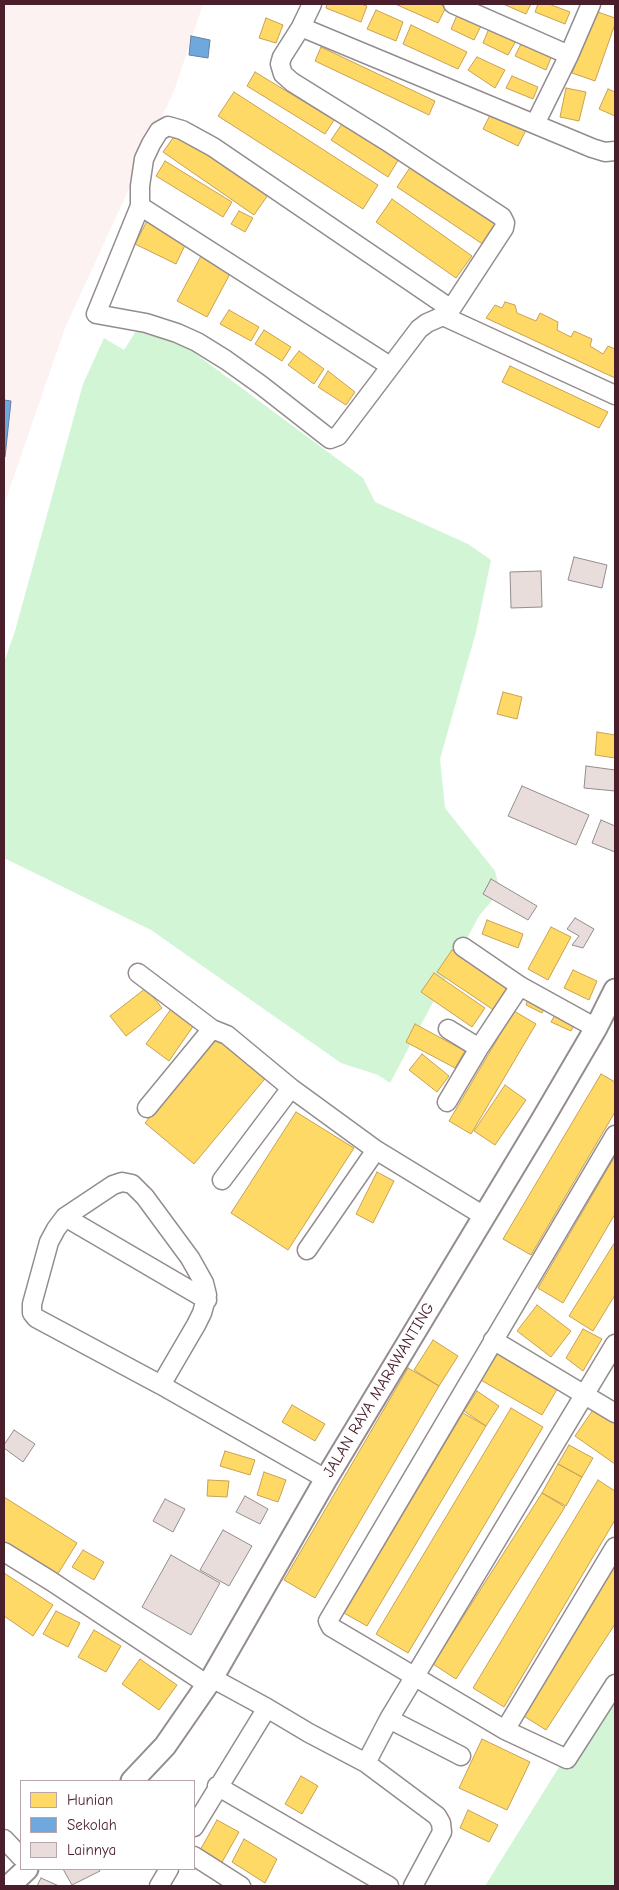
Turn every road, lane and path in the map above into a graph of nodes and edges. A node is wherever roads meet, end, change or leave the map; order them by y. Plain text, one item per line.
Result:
1 (312, 4) edge
2 (453, 4) edge
3 (591, 4) edge
4 (301, 27) junction
5 (569, 55) junction
6 (535, 124) junction
7 (615, 151) edge
8 (140, 206) junction
9 (447, 313) junction
10 (390, 366) junction
11 (615, 395) edge
12 (463, 947) dead end
13 (138, 973) dead end
14 (520, 986) junction
15 (615, 990) edge
16 (596, 1028) junction
17 (212, 1029) junction
18 (448, 1030) dead end
19 (479, 1048) junction
20 (291, 1088) junction
21 (447, 1102) dead end
22 (147, 1108) dead end
23 (615, 1134) edge
24 (376, 1150) junction
25 (222, 1180) dead end
26 (484, 1216) junction
27 (65, 1218) junction
28 (307, 1250) dead end
29 (207, 1300) junction
30 (494, 1340) junction
31 (615, 1344) edge
32 (161, 1385) junction
33 (585, 1394) junction
34 (615, 1413) edge
35 (326, 1479) junction
36 (615, 1547) edge
37 (4, 1552) edge
38 (414, 1678) junction
39 (210, 1681) junction
40 (615, 1684) edge
41 (267, 1708) junction
42 (389, 1719) junction
43 (504, 1730) junction
44 (461, 1756) dead end
45 (366, 1763) junction
46 (133, 1780) edge
47 (217, 1786) junction
48 (195, 1825) edge
49 (4, 1839) edge
50 (20, 1856) edge
51 (195, 1857) edge
52 (26, 1870) edge
53 (168, 1870) edge
54 (9, 1886) edge
55 (159, 1886) edge
56 (241, 1886) edge
57 (389, 1886) edge
58 (413, 1886) edge

1 - 4 street
2 - 5 street
3 - 5 street
4 - 6 street
4 - 9 street
5 - 6 street
6 - 7 street
8 - 9 street
8 - 10 street
8 - 10 street
9 - 10 street
9 - 11 street
12 - 14 street
13 - 17 street
14 - 16 street
14 - 19 street
15 - 16 street, JALAN RAYA MARAWANTING
16 - 26 street, JALAN RAYA MARAWANTING
17 - 20 street
17 - 22 street
18 - 19 street
19 - 21 street
20 - 24 street
20 - 25 street
23 - 30 street
24 - 26 street
24 - 28 street
26 - 35 street, JALAN RAYA MARAWANTING
27 - 29 street
27 - 29 street
27 - 32 street
29 - 32 street
30 - 33 street
30 - 38 street
31 - 33 street
32 - 35 street
33 - 34 street
33 - 38 street
35 - 39 street, JALAN RAYA MARAWANTING
36 - 43 street
37 - 39 street
38 - 42 street
38 - 43 street
39 - 41 street
39 - 46 street, JALAN RAYA MARAWANTING
40 - 43 street
41 - 45 street
41 - 47 street
42 - 44 street
42 - 45 street
45 - 58 street
47 - 48 street
47 - 57 street
49 - 50 street
51 - 56 street
52 - 54 street
53 - 55 street

